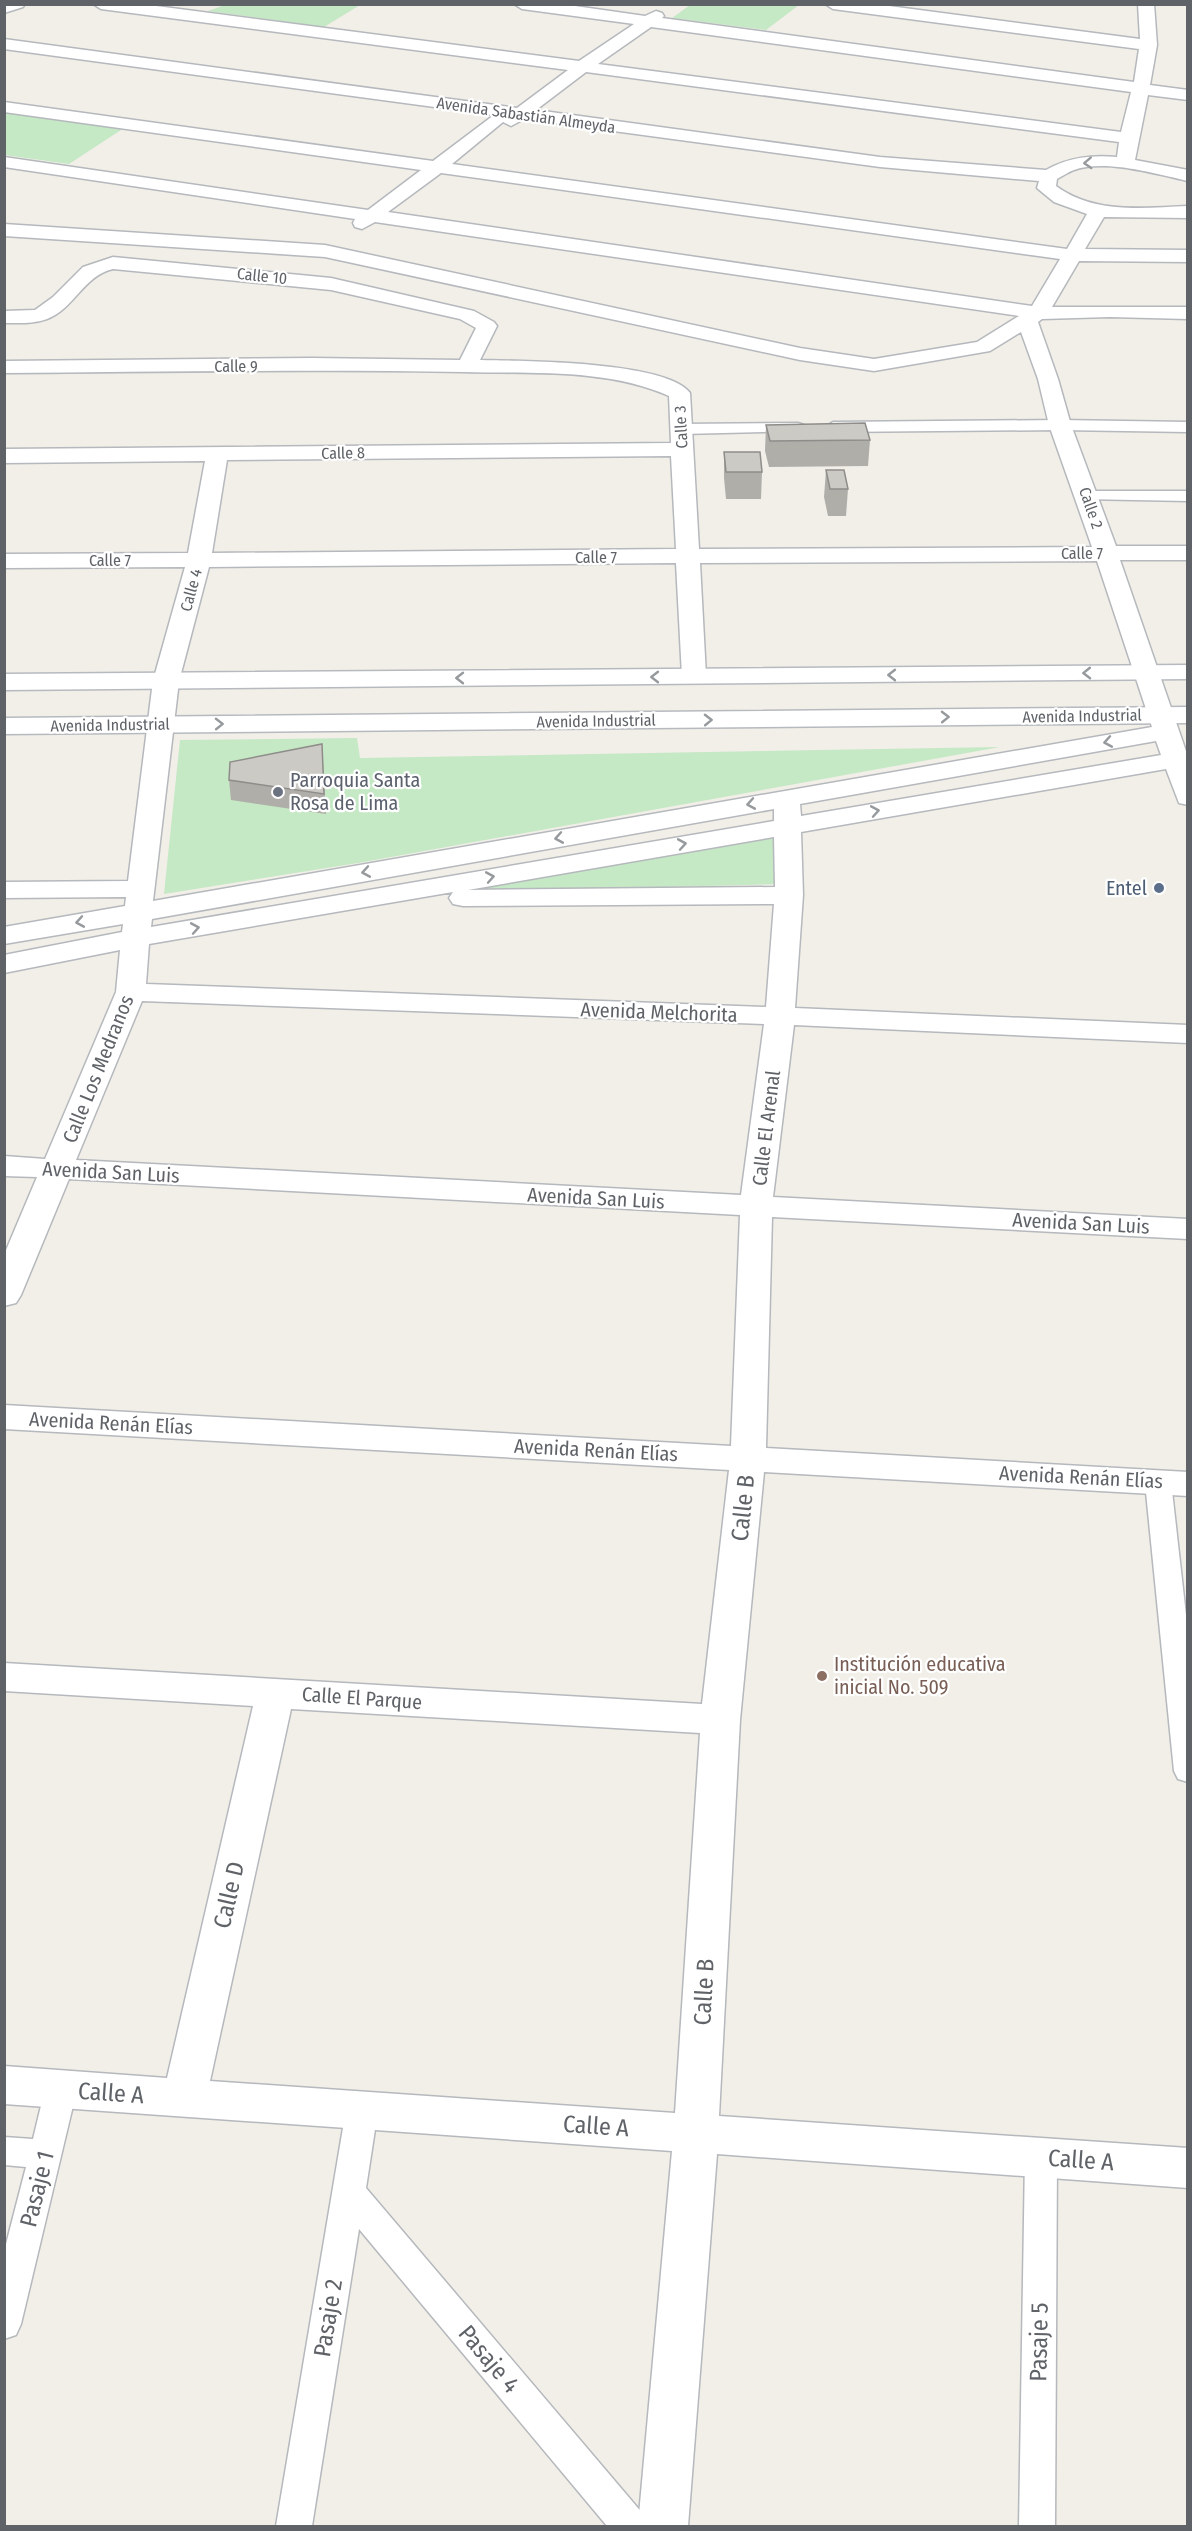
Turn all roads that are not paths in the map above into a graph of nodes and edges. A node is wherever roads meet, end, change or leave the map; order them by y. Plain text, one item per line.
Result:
1 (18, 4) edge
2 (101, 4) edge
3 (216, 4) edge
4 (522, 4) edge
5 (672, 4) edge
6 (833, 4) edge
7 (1146, 4) edge
8 (4, 8) edge
9 (183, 15) junction
10 (646, 23) junction
11 (4, 44) edge
12 (1149, 45) junction
13 (4, 54) edge
14 (582, 67) junction
15 (1141, 89) junction
16 (1188, 95) edge
17 (4, 107) edge
18 (508, 119) junction
19 (1128, 138) junction
20 (4, 162) edge
21 (1125, 165) junction
22 (437, 166) junction
23 (1188, 176) edge
24 (1048, 182) junction
25 (1099, 210) junction
26 (1188, 213) edge
27 (371, 216) junction
28 (4, 230) edge
29 (325, 251) junction
30 (1071, 255) junction
31 (1188, 256) edge
32 (1188, 313) edge
33 (1032, 316) junction
34 (4, 317) edge
35 (467, 366) junction
36 (4, 367) edge
37 (1060, 425) junction
38 (1188, 427) edge
39 (682, 439) junction
40 (217, 454) junction
41 (4, 456) edge
42 (1087, 496) junction
43 (1188, 496) edge
44 (1188, 552) edge
45 (1106, 553) junction
46 (689, 556) junction
47 (199, 559) junction
48 (4, 561) edge
49 (1146, 672) junction
50 (1188, 672) edge
51 (694, 676) junction
52 (166, 681) junction
53 (4, 682) edge
54 (1188, 715) edge
55 (1163, 724) junction
56 (160, 725) junction
57 (4, 726) edge
58 (1175, 760) junction
59 (1188, 797) edge
60 (788, 812) junction
61 (4, 890) edge
62 (789, 895) junction
63 (361, 899) junction
64 (138, 913) junction
65 (4, 936) edge
66 (4, 964) edge
67 (131, 992) junction
68 (780, 1016) junction
69 (1188, 1034) edge
70 (4, 1166) edge
71 (56, 1169) junction
72 (756, 1207) junction
73 (1188, 1229) edge
74 (4, 1294) edge
75 (4, 1417) edge
76 (748, 1458) junction
77 (1173, 1483) edge
78 (4, 1677) edge
79 (275, 1693) junction
80 (720, 1720) junction
81 (1188, 1771) edge
82 (4, 2085) edge
83 (61, 2089) junction
84 (184, 2098) junction
85 (362, 2110) junction
86 (696, 2133) junction
87 (4, 2151) edge
88 (46, 2154) junction
89 (1041, 2157) junction
90 (1188, 2168) edge
91 (349, 2192) junction
92 (4, 2324) edge
93 (294, 2526) edge
94 (630, 2526) edge
95 (663, 2526) edge
96 (1037, 2526) edge

1 - 8 street
2 - 9 street
3 - 9 street
4 - 10 street
5 - 10 street
6 - 12 street
7 - 12 street
9 - 14 street
10 - 14 street
10 - 15 street
11 - 18 street, Avenida Sabastián Almeyda
12 - 15 street
13 - 18 street, Avenida Sabastián Almeyda
14 - 18 street
14 - 19 street
15 - 16 street
15 - 19 street
17 - 22 street
18 - 22 street
18 - 24 street, Avenida Sabastián Almeyda
19 - 21 street
20 - 27 street
21 - 23 street, Avenida Sabastián Almeyda
21 -> 24 street, Avenida Sabastián Almeyda
22 - 27 street
22 - 30 street
24 - 25 street, Avenida Sabastián Almeyda
25 - 26 street, Avenida Sabastián Almeyda
25 - 30 street
27 - 29 street
27 - 33 street
28 - 29 street
29 - 33 street
30 - 31 street
30 - 33 street
32 - 33 street
33 - 37 street, Calle 2
34 - 35 street, Calle 10
35 - 36 street, Calle 9
35 - 39 street, Calle 3
37 - 38 lane
37 - 39 lane
37 - 42 street, Calle 2
39 - 40 street, Calle 8
39 - 46 street, Calle 3
40 - 41 street, Calle 8
40 - 47 street, Calle 4
42 - 43 lane
42 - 45 street, Calle 2
44 - 45 street, Calle 7
45 - 46 street, Calle 7
45 - 49 street, Calle 2
46 - 47 street, Calle 7
46 - 51 street, Calle 3
47 - 48 street, Calle 7
47 - 52 street, Calle 4
49 - 50 street
49 -> 51 street
49 - 55 street, Calle 2
51 -> 52 street
52 - 53 street
52 - 56 street, Calle 4
54 - 55 street, Avenida Industrial
56 -> 55 street, Avenida Industrial
55 - 58 street, Calle 2
55 -> 60 street
56 - 57 street, Avenida Industrial
56 - 64 street, Calle Los Medranos
58 - 59 street, Calle 2
60 -> 58 street
60 - 62 street, Calle El Arenal
63 -> 60 street
60 -> 64 street
61 - 64 street
62 - 63 street
62 - 68 street, Calle El Arenal
64 -> 63 street
64 -> 65 street
64 - 66 street
64 - 67 street, Calle Los Medranos
67 - 68 street, Avenida Melchorita
67 - 71 street, Calle Los Medranos
68 - 69 street, Avenida Melchorita
68 - 72 street, Calle El Arenal
70 - 71 street, Avenida San Luis
71 - 72 street, Avenida San Luis
71 - 74 street, Calle Los Medranos
72 - 73 street, Avenida San Luis
72 - 76 street, Calle El Arenal
75 - 76 street, Avenida Renán Elías
76 - 77 street, Avenida Renán Elías
76 - 80 street, Calle B
77 - 81 lane
78 - 79 street, Calle El Parque
79 - 80 street, Calle El Parque
79 - 84 street, Calle D
80 - 86 street, Calle B
82 - 83 street, Calle A
83 - 84 street, Calle A
83 - 88 lane, Pasaje 1
84 - 85 street, Calle A
85 - 86 street, Calle A
85 - 91 lane, Pasaje 2
86 - 89 street, Calle A
86 - 95 street, Calle B
87 - 88 lane
88 - 92 lane, Pasaje 1
89 - 90 street, Calle A
89 - 96 lane, Pasaje 5
91 - 93 lane, Pasaje 2
91 - 94 lane, Pasaje 4

